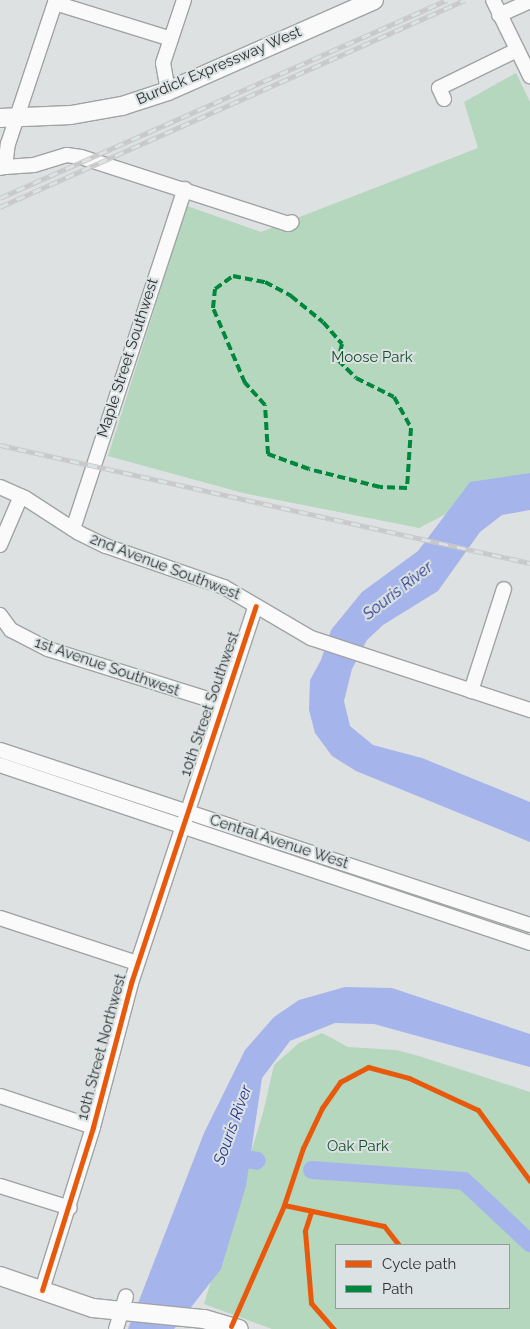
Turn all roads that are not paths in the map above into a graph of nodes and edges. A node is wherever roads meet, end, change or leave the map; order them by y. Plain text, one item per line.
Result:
1 (184, 0) edge
2 (374, 0) edge
3 (493, 0) edge
4 (530, 1) edge
5 (55, 2) edge
6 (499, 15) junction
7 (171, 39) junction
8 (517, 50) junction
9 (530, 76) edge
10 (168, 91) junction
11 (444, 99) dead end
12 (8, 119) edge
13 (3, 167) edge
14 (185, 188) junction
15 (292, 222) dead end
16 (0, 488) edge
17 (21, 496) junction
18 (73, 528) junction
19 (0, 545) edge
20 (504, 589) dead end
21 (256, 606) junction
22 (0, 615) edge
23 (471, 691) junction
24 (222, 704) junction
25 (530, 710) edge
26 (0, 750) edge
27 (0, 765) edge
28 (187, 811) junction
29 (182, 826) junction
30 (0, 918) edge
31 (530, 926) edge
32 (530, 943) edge
33 (137, 963) junction
34 (0, 1096) edge
35 (93, 1127) junction
36 (0, 1186) edge
37 (70, 1208) junction
38 (0, 1276) edge
39 (42, 1290) junction
40 (127, 1307) junction
41 (116, 1329) edge
42 (239, 1329) edge

1 - 7 street
2 - 10 main road, Burdick Expressway West
3 - 6 street
4 - 6 street
5 - 7 street
5 - 12 street
6 - 8 street
7 - 10 street
8 - 9 street
8 - 11 street
10 - 12 main road, Burdick Expressway West
12 - 13 street
13 - 14 street
14 - 15 street
14 - 18 street, Maple Street Southwest
16 - 17 street, 2nd Avenue Southwest
17 - 18 street, 2nd Avenue Southwest
17 - 19 street
18 - 21 street, 2nd Avenue Southwest
20 - 23 street
21 - 23 street, 2nd Avenue Southwest
21 - 24 street, 10th Street Southwest
22 - 24 street, 1st Avenue Southwest
23 - 25 street, 2nd Avenue Southwest
24 - 28 street, 10th Street Southwest
26 - 28 street, Central Avenue West
27 - 29 street, Central Avenue West
28 - 29 street, 10th Street Northwest
28 - 31 street, Central Avenue West
29 - 32 street, Central Avenue West
29 - 33 street, 10th Street Northwest
30 - 33 street
33 - 35 street, 10th Street Northwest
34 - 35 street
35 - 37 street, 10th Street Northwest
36 - 37 street
37 - 39 street, 10th Street Northwest
38 - 39 main road
39 - 40 main road
40 - 41 street
40 - 42 main road

